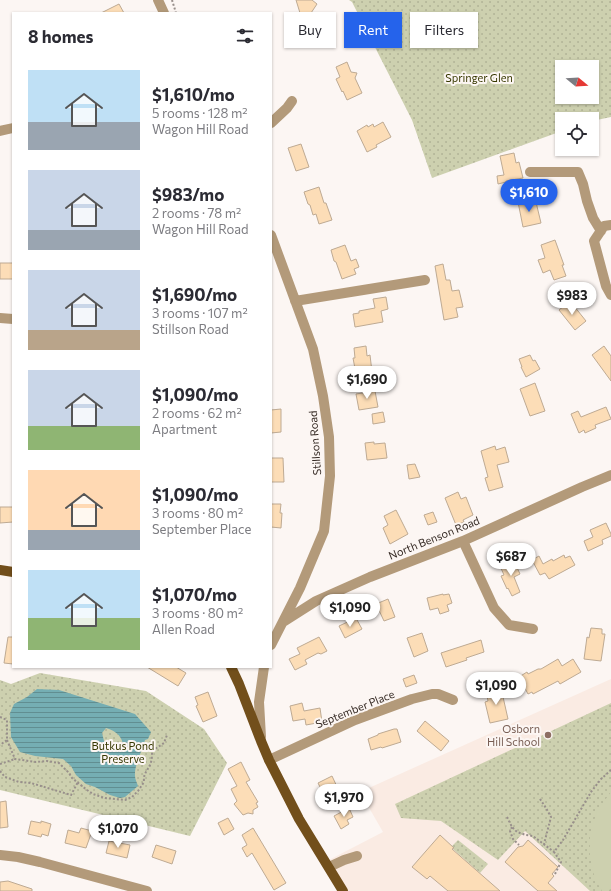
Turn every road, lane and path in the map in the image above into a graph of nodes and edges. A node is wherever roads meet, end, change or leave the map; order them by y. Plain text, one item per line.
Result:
1 (158, 0) edge
2 (172, 0) edge
3 (164, 12) edge
4 (176, 12) edge
5 (292, 101) dead end
6 (272, 122) edge
7 (12, 128) edge
8 (0, 131) edge
9 (530, 172) dead end
10 (605, 228) edge
11 (272, 238) edge
12 (425, 280) dead end
13 (611, 295) edge
14 (295, 301) junction
15 (0, 318) edge
16 (12, 319) edge
17 (611, 475) edge
18 (463, 541) junction
19 (0, 570) edge
20 (12, 572) edge
21 (282, 622) junction
22 (272, 629) edge
23 (533, 629) dead end
24 (272, 643) edge
25 (231, 668) edge
26 (264, 668) edge
27 (453, 700) dead end
28 (0, 717) edge
29 (167, 735) dead end
30 (7, 740) junction
31 (261, 741) junction
32 (0, 745) edge
33 (15, 759) junction
34 (269, 760) junction
35 (0, 764) edge
36 (611, 770) edge
37 (0, 771) edge
38 (78, 782) junction
39 (540, 799) dead end
40 (507, 817) dead end
41 (512, 827) junction
42 (544, 844) junction
43 (519, 845) dead end
44 (554, 852) junction
45 (0, 856) edge
46 (358, 856) dead end
47 (328, 868) junction
48 (555, 874) dead end
49 (147, 891) edge
50 (343, 891) edge

1 - 3 street
2 - 4 path
5 - 6 street
7 - 8 street
9 - 10 street
10 - 13 street
11 - 14 street, Stillson Road
12 - 14 street
14 - 21 street, Stillson Road
15 - 16 street
17 - 18 street, North Benson Road
18 - 21 street, North Benson Road
18 - 23 street
19 - 20 main road
21 - 22 street, North Benson Road
21 - 24 street, Stillson Road
25 - 31 main road
26 - 31 street
27 - 34 street, September Place
28 - 30 path
29 - 38 path
30 - 32 path
30 - 33 path
31 - 34 main road
33 - 35 path
33 - 38 path
34 - 47 main road
36 - 44 path
37 - 38 path
39 - 42 path
40 - 41 path
41 - 42 path
41 - 43 path
42 - 44 path
44 - 48 path
45 - 49 street
46 - 47 street
47 - 50 main road

